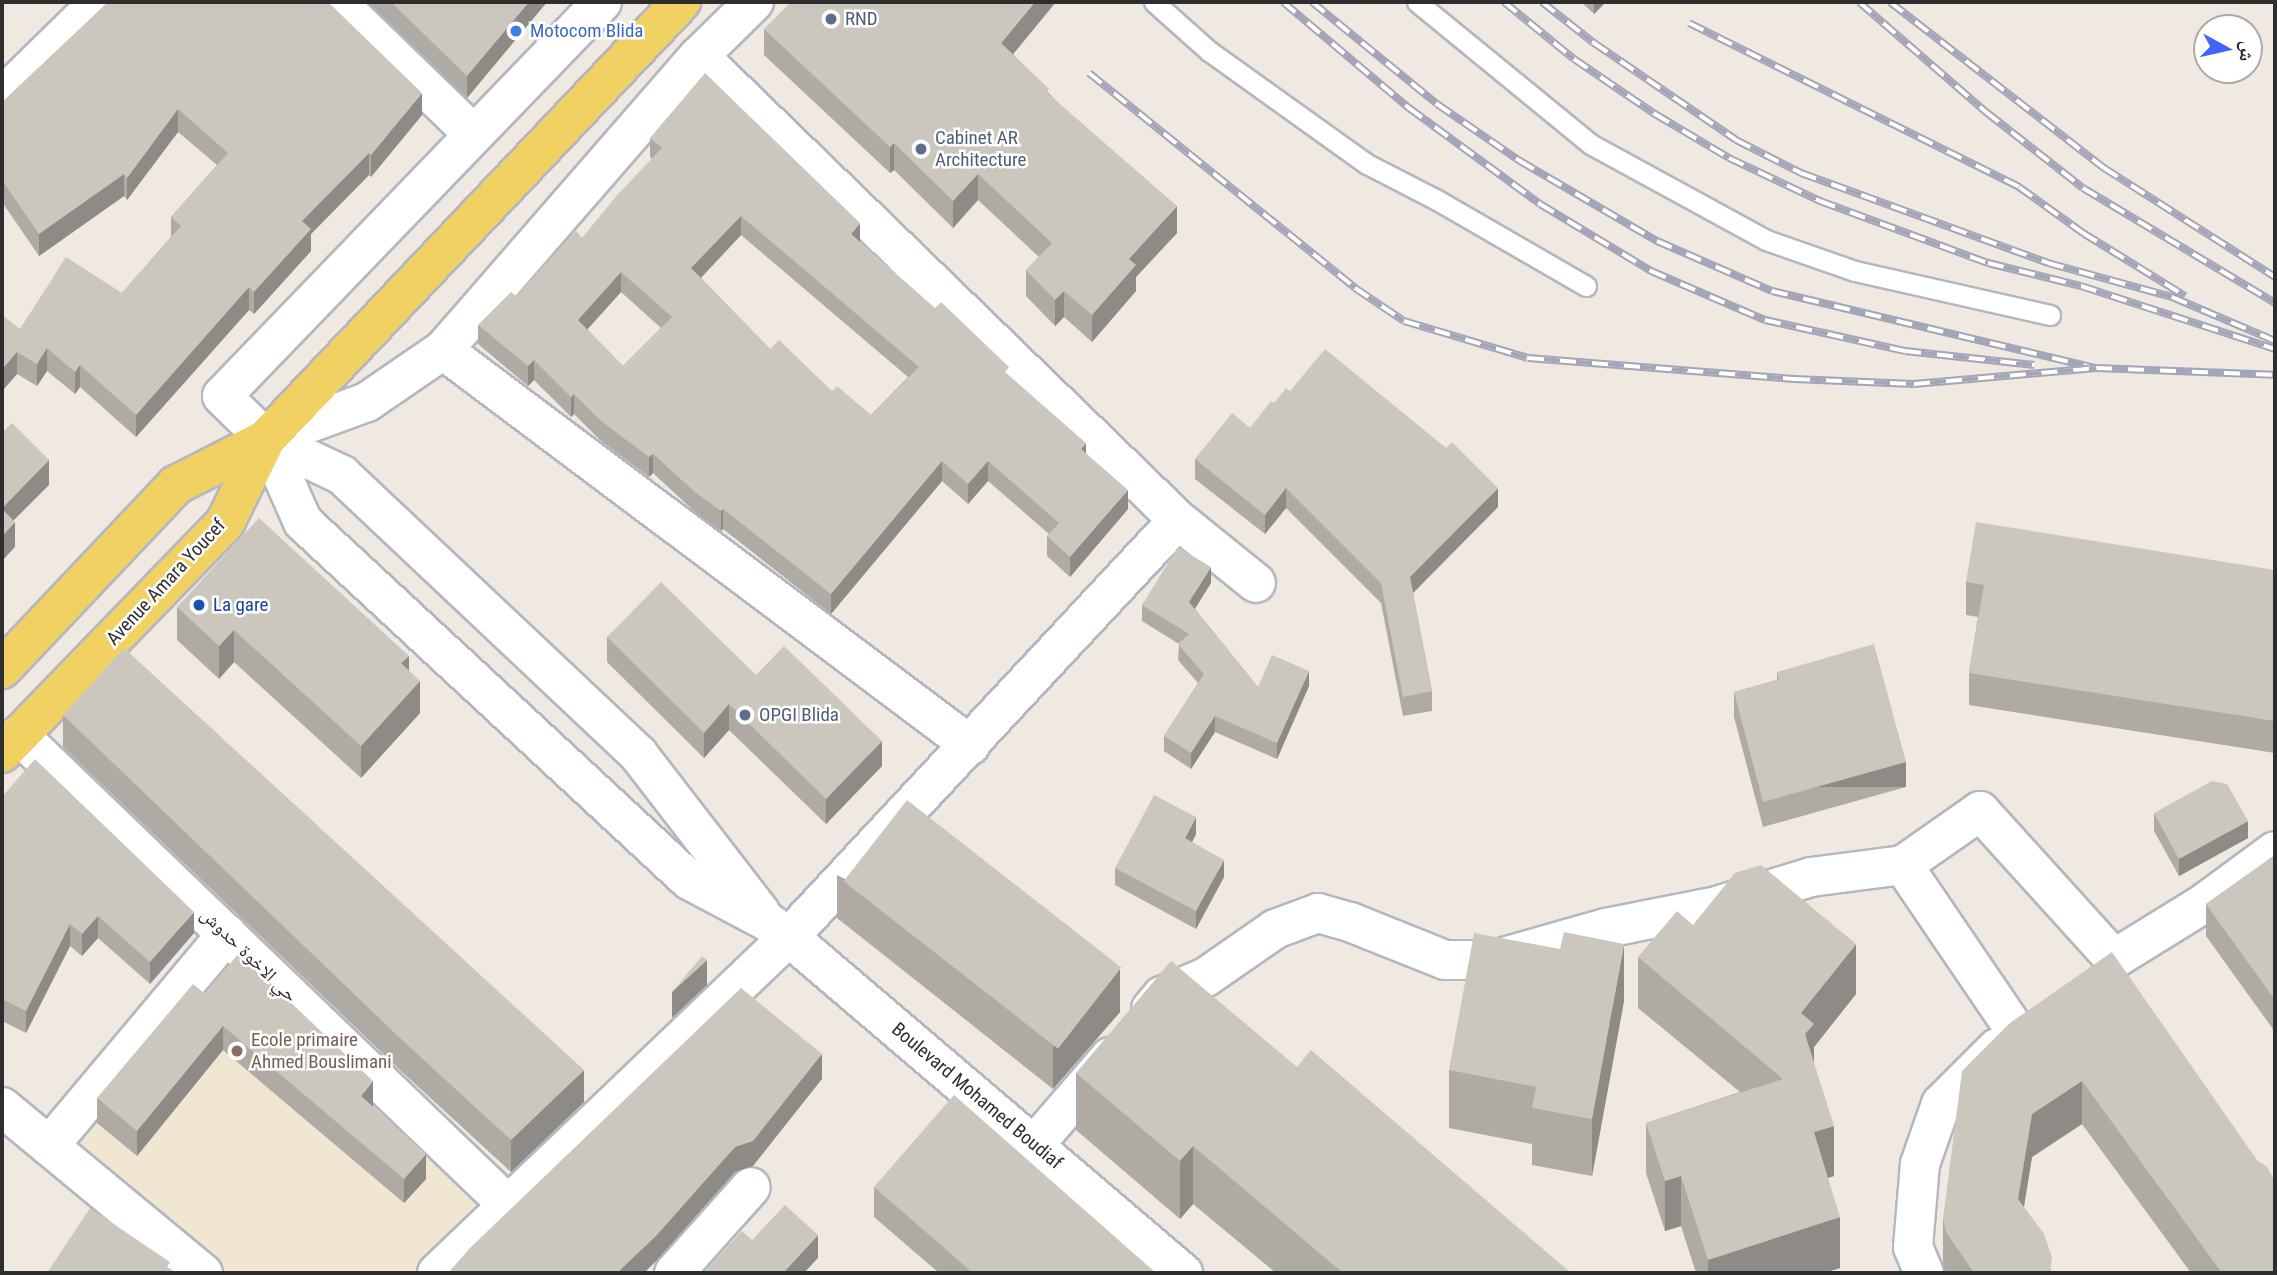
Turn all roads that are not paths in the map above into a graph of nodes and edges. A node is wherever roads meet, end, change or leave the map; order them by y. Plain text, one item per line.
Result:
1 (99, 2) edge
2 (337, 2) edge
3 (602, 2) edge
4 (681, 2) edge
5 (754, 2) edge
6 (1154, 2) edge
7 (1417, 2) edge
8 (699, 56) junction
9 (2, 97) edge
10 (473, 134) junction
11 (1586, 286) dead end
12 (2050, 315) dead end
13 (443, 350) junction
14 (266, 439) junction
15 (1178, 520) junction
16 (1256, 583) dead end
17 (2, 669) edge
18 (11, 744) edge
19 (970, 745) junction
20 (2275, 851) edge
21 (1903, 865) junction
22 (779, 930) junction
23 (227, 934) junction
24 (2114, 959) junction
25 (2085, 984) edge
26 (2137, 992) edge
27 (2049, 1010) edge
28 (2015, 1030) junction
29 (2, 1107) edge
30 (1035, 1144) junction
31 (49, 1146) junction
32 (751, 1187) dead end
33 (508, 1205) junction
34 (203, 1273) edge
35 (437, 1273) edge
36 (674, 1273) edge
37 (1184, 1273) edge
38 (1924, 1273) edge

1 - 9 street
2 - 10 street
3 - 10 street
4 - 14 main road
5 - 8 street
6 - 11 lane
7 - 12 lane
8 - 13 street
8 - 15 street
10 - 14 street
13 - 14 street
13 - 19 street
14 - 17 main road
14 - 18 main road, Avenue Amara Youcef
14 - 22 street
14 - 22 street
15 - 16 street
15 - 19 street
18 - 23 street, حي الاخوة حدوش
19 - 22 street
20 - 24 street
21 - 24 street
21 - 28 street
21 - 30 street
22 - 30 street, Boulevard Mohamed Boudiaf
22 - 33 street
23 - 31 street
23 - 33 street, حي الاخوة حدوش
24 - 25 street
24 - 26 street
27 - 28 street
28 - 38 street
29 - 31 street
30 - 37 street, Boulevard Mohamed Boudiaf
31 - 34 street
32 - 36 street
33 - 35 street

